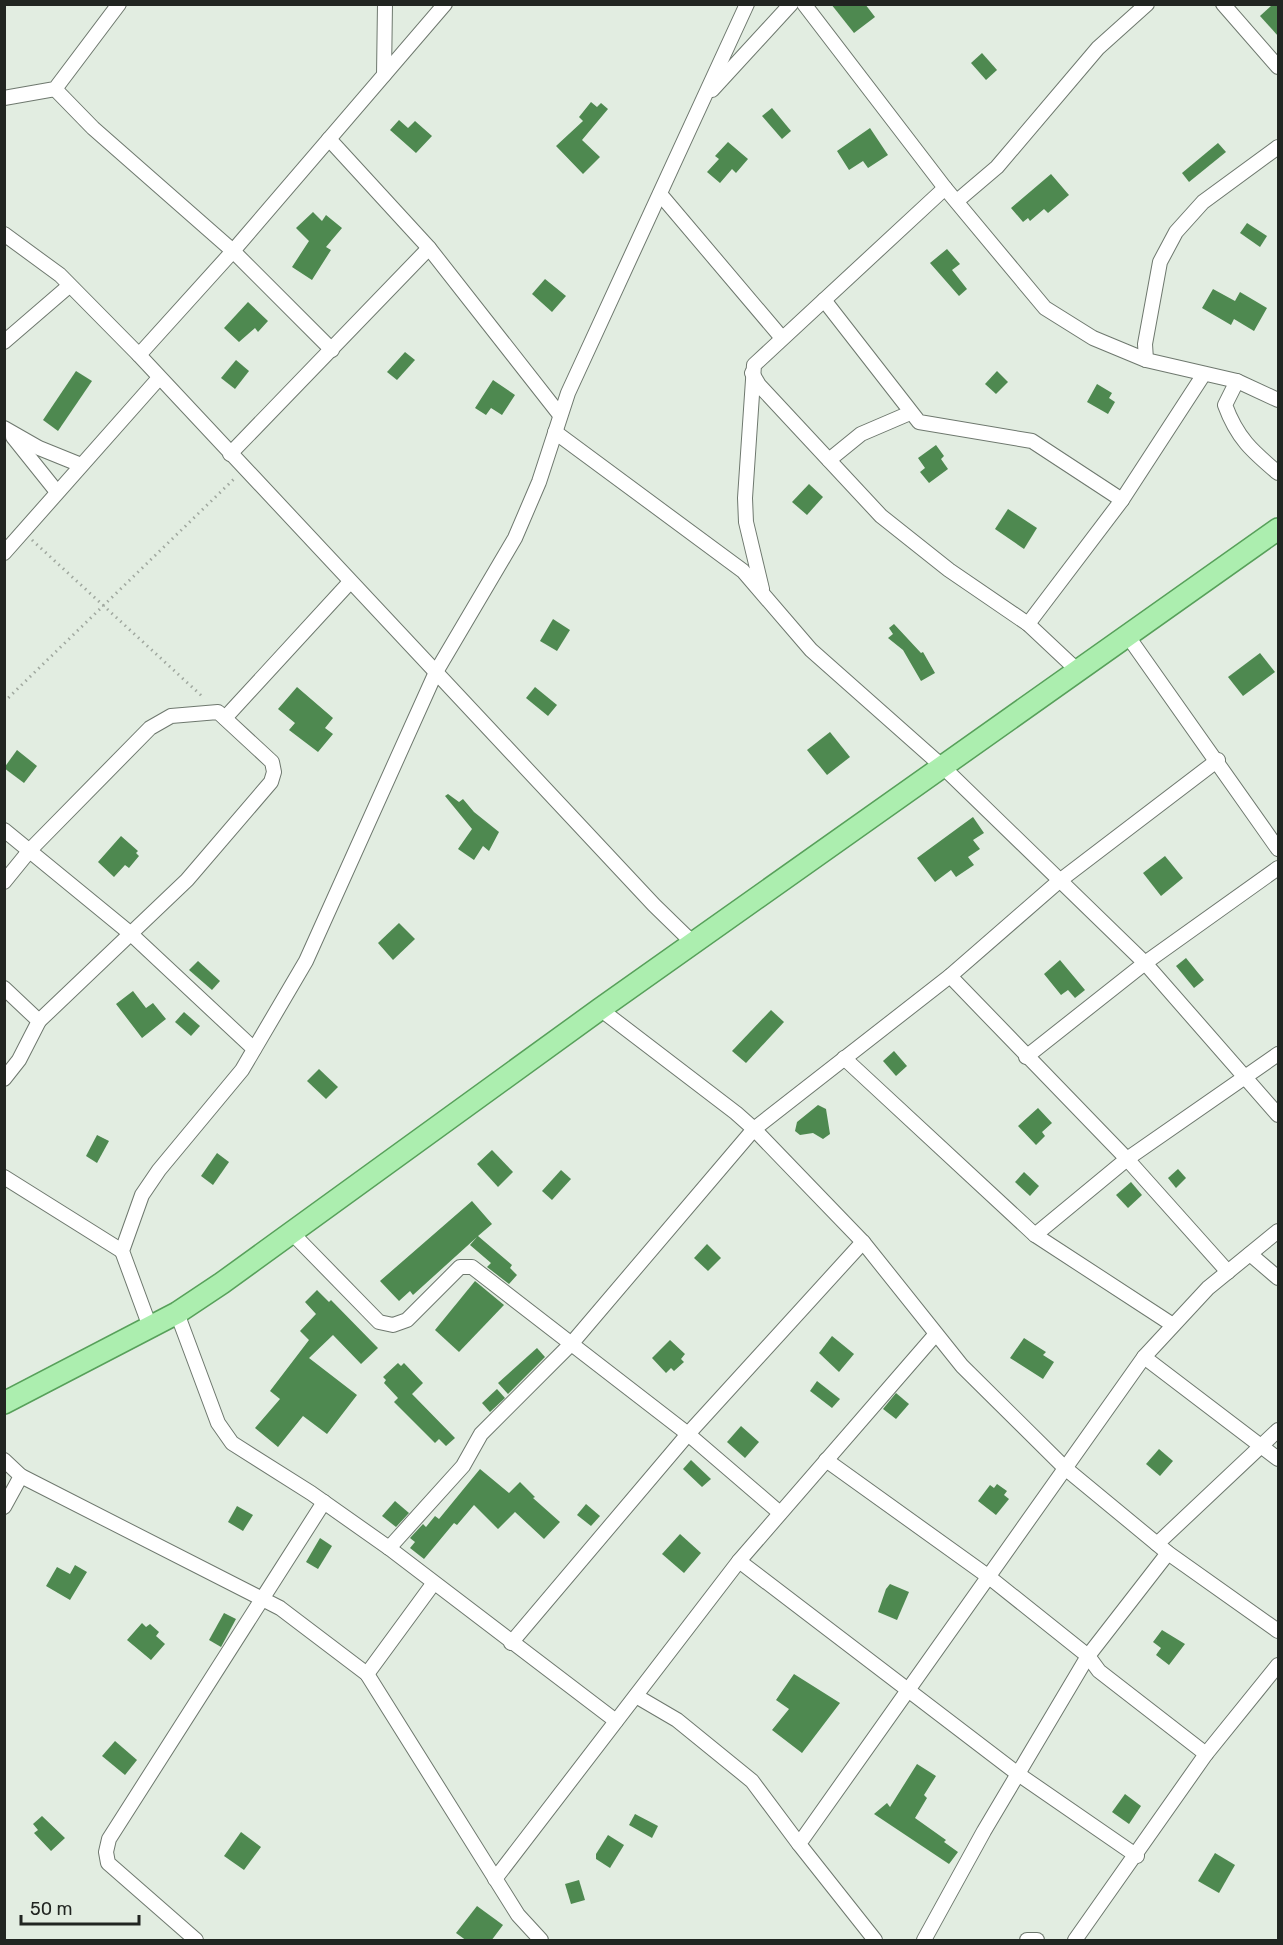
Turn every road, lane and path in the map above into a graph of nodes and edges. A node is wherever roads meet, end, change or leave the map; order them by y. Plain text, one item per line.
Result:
1 (118, 4) edge
2 (385, 4) edge
3 (445, 4) edge
4 (791, 4) edge
5 (804, 4) edge
6 (1148, 4) edge
7 (1223, 4) edge
8 (746, 5) edge
9 (1278, 67) edge
10 (384, 75) junction
11 (55, 89) junction
12 (4, 98) edge
13 (705, 98) junction
14 (329, 139) junction
15 (1278, 147) edge
16 (945, 188) junction
17 (660, 194) junction
18 (957, 201) junction
19 (4, 234) edge
20 (429, 248) junction
21 (232, 251) junction
22 (69, 286) junction
23 (824, 300) junction
24 (782, 338) junction
25 (4, 342) edge
26 (332, 350) junction
27 (139, 355) junction
28 (1146, 360) junction
29 (752, 373) junction
30 (1204, 374) junction
31 (159, 378) junction
32 (1238, 381) junction
33 (1278, 400) edge
34 (910, 413) junction
35 (560, 414) junction
36 (5, 428) edge
37 (555, 432) junction
38 (230, 454) junction
39 (829, 460) junction
40 (81, 465) junction
41 (244, 469) junction
42 (1278, 473) edge
43 (57, 492) junction
44 (1122, 500) junction
45 (1278, 529) edge
46 (23, 531) junction
47 (4, 553) edge
48 (350, 582) junction
49 (762, 590) junction
50 (104, 606) junction
51 (1028, 624) junction
52 (1127, 635) junction
53 (1077, 670) junction
54 (436, 672) junction
55 (4, 702) edge
56 (221, 715) junction
57 (1218, 760) junction
58 (943, 767) junction
59 (4, 830) edge
60 (1278, 849) edge
61 (30, 850) junction
62 (1278, 868) edge
63 (4, 882) edge
64 (1058, 882) junction
65 (131, 934) junction
66 (693, 943) junction
67 (1144, 963) junction
68 (950, 976) junction
69 (4, 988) edge
70 (600, 1009) junction
71 (39, 1021) junction
72 (254, 1049) junction
73 (1278, 1054) edge
74 (1026, 1057) junction
75 (844, 1058) junction
76 (1245, 1077) junction
77 (4, 1079) edge
78 (1278, 1115) edge
79 (754, 1129) junction
80 (1127, 1159) junction
81 (6, 1180) edge
82 (1278, 1230) edge
83 (292, 1233) junction
84 (1035, 1235) junction
85 (863, 1242) junction
86 (122, 1251) junction
87 (1250, 1254) junction
88 (1228, 1272) junction
89 (1278, 1278) edge
90 (177, 1313) junction
91 (1173, 1325) junction
92 (150, 1327) junction
93 (935, 1335) junction
94 (572, 1343) junction
95 (1144, 1357) junction
96 (4, 1403) edge
97 (1278, 1430) edge
98 (688, 1434) junction
99 (1262, 1447) junction
100 (1278, 1459) edge
101 (4, 1460) edge
102 (826, 1460) junction
103 (1065, 1468) junction
104 (21, 1476) junction
105 (324, 1502) junction
106 (4, 1507) edge
107 (780, 1513) junction
108 (388, 1548) junction
109 (1162, 1548) junction
110 (739, 1561) junction
111 (989, 1577) junction
112 (433, 1584) junction
113 (262, 1599) junction
114 (1278, 1631) edge
115 (511, 1643) junction
116 (1088, 1656) junction
117 (1278, 1665) edge
118 (367, 1674) junction
119 (910, 1691) junction
120 (636, 1696) junction
121 (616, 1722) junction
122 (1206, 1754) junction
123 (1018, 1774) junction
124 (799, 1844) junction
125 (1137, 1856) junction
126 (495, 1879) junction
127 (196, 1940) edge
128 (541, 1941) edge
129 (875, 1941) edge
130 (924, 1941) edge
131 (1027, 1941) edge
132 (1037, 1941) edge
133 (1075, 1941) edge

1 - 11 street
2 - 10 street
3 - 10 street
4 - 13 street
5 - 16 street
6 - 18 street
7 - 9 street
8 - 13 street
10 - 14 street
11 - 12 street
11 - 21 street
13 - 17 street
14 - 20 street
14 - 21 street
15 - 28 street
16 - 18 street
16 - 23 street
17 - 24 street
17 - 35 street
18 - 28 street
19 - 22 street
20 - 26 street
20 - 35 street
21 - 26 street
21 - 27 street
22 - 25 street
22 - 27 street
23 - 24 street
23 - 34 street
24 - 29 street
26 - 38 street
27 - 31 street
28 - 30 street
29 - 39 street
29 - 49 street
30 - 32 street
30 - 44 street
31 - 38 street
31 - 40 street
32 - 33 street
32 - 42 street
34 - 39 street
34 - 44 street
35 - 37 street
36 - 40 street
36 - 43 street
37 - 49 street
37 - 54 street
38 - 41 street
39 - 51 street
40 - 43 street
41 - 48 street
41 - 50 path
43 - 46 street
44 - 51 street
45 - 52 main road
46 - 47 street
46 - 50 path
48 - 54 street
48 - 56 street
49 - 58 street
50 - 55 path
50 - 56 path
51 - 53 street
52 - 53 main road
52 - 57 street
53 - 58 main road
54 - 66 street
54 - 72 street
56 - 61 street
56 - 65 street
57 - 60 street
57 - 64 street
58 - 64 street
58 - 66 main road
59 - 61 street
61 - 63 street
61 - 65 street
62 - 67 street
64 - 67 street
64 - 68 street
65 - 71 street
65 - 72 street
66 - 70 main road
67 - 74 street
67 - 76 street
68 - 74 street
68 - 75 street
69 - 71 street
70 - 79 street
70 - 83 main road
71 - 77 street
72 - 86 street
73 - 76 street
74 - 80 street
75 - 79 street
75 - 84 street
76 - 78 street
76 - 80 street
79 - 85 street
79 - 94 street
80 - 84 street
80 - 88 street
81 - 86 street
82 - 87 street
83 - 90 main road
83 - 94 street
84 - 91 street
85 - 93 street
85 - 98 street
86 - 92 street
87 - 88 street
87 - 89 street
88 - 91 street
90 - 92 main road
90 - 105 street
91 - 95 street
92 - 96 main road
93 - 102 street
93 - 103 street
94 - 98 street
94 - 108 street
95 - 99 street
95 - 103 street
97 - 99 street
98 - 107 street
98 - 115 street
99 - 100 street
99 - 109 street
101 - 104 street
102 - 107 street
102 - 111 street
103 - 109 street
103 - 111 street
104 - 106 street
104 - 113 street
105 - 108 street
105 - 113 street
107 - 110 street
108 - 112 street
109 - 114 street
109 - 116 street
110 - 119 street
110 - 120 street
111 - 116 street
111 - 119 street
112 - 115 street
112 - 118 street
113 - 118 street
113 - 127 street
115 - 121 street
116 - 122 street
116 - 123 street
117 - 122 street
118 - 126 street
119 - 123 street
119 - 124 street
120 - 121 street
120 - 124 street
121 - 126 street
122 - 125 street
123 - 125 street
123 - 130 street
124 - 129 street
125 - 133 street
126 - 128 street
131 - 132 street

